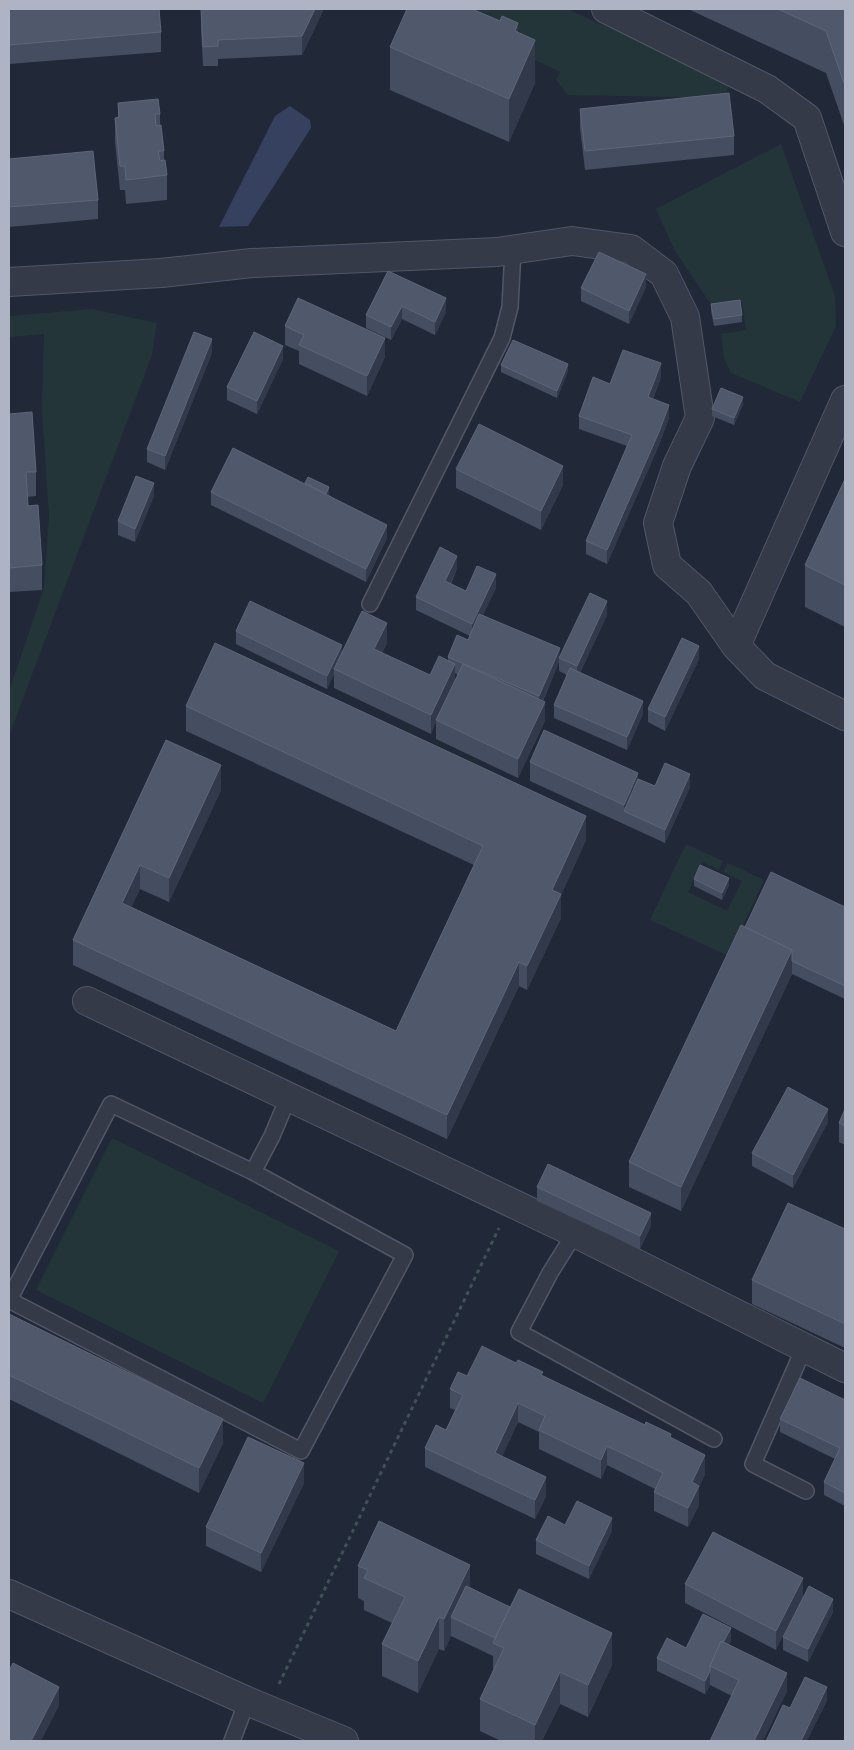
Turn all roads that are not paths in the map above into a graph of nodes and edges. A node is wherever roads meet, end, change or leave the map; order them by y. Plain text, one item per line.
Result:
1 (606, 9) edge
2 (845, 232) edge
3 (513, 250) junction
4 (9, 282) edge
5 (845, 400) edge
6 (370, 604) dead end
7 (736, 646) junction
8 (845, 716) edge
9 (87, 1001) dead end
10 (288, 1098) junction
11 (253, 1172) junction
12 (575, 1233) junction
13 (804, 1348) junction
14 (845, 1368) edge
15 (714, 1439) dead end
16 (806, 1492) dead end
17 (9, 1594) edge
18 (257, 1705) junction
19 (232, 1741) edge
20 (344, 1741) edge

1 - 2 street
3 - 4 street
3 - 6 lane
3 - 7 street
5 - 7 street
7 - 8 street
9 - 10 street
10 - 11 lane
10 - 12 street
11 - 11 lane
12 - 13 street
12 - 15 lane
13 - 14 street
13 - 16 lane
17 - 18 street
18 - 19 lane
18 - 20 street

